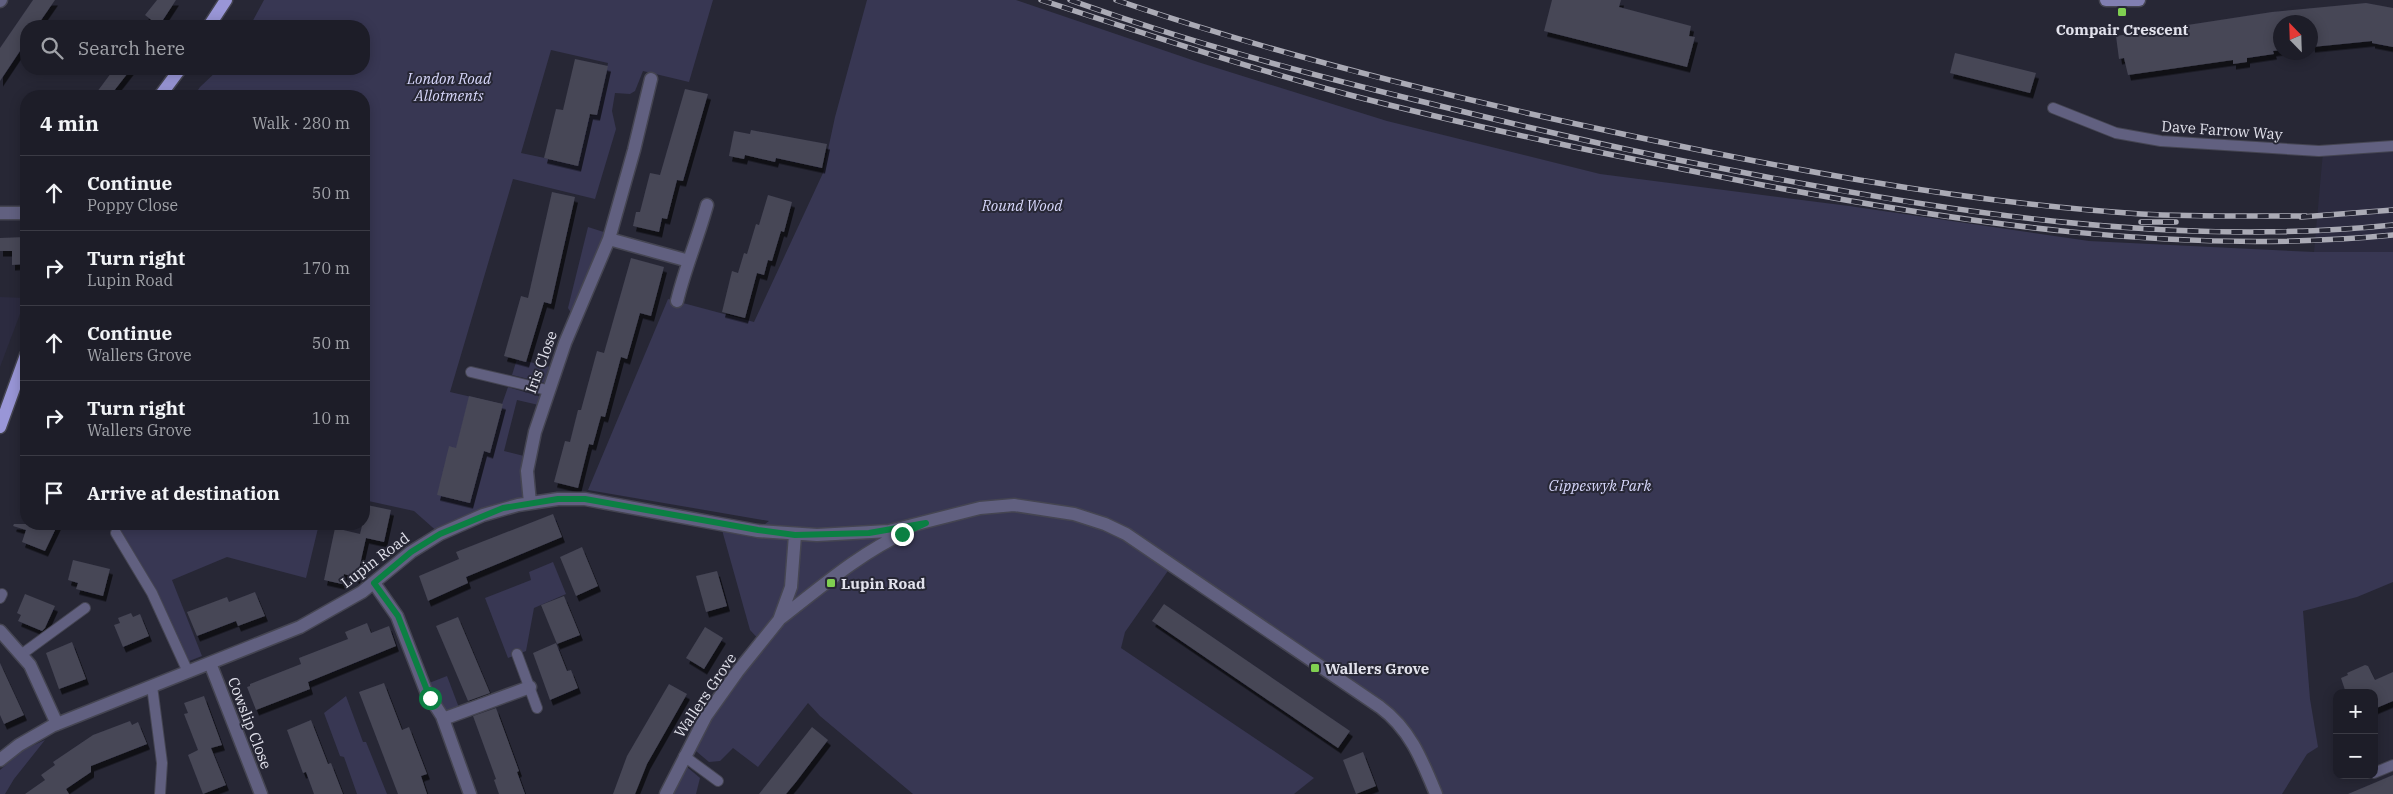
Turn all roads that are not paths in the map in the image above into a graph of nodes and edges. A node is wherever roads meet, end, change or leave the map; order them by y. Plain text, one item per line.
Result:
1 (226, 0) edge
2 (2106, 0) edge
3 (2139, 0) edge
4 (213, 20) edge
5 (176, 75) edge
6 (651, 79) dead end
7 (164, 90) edge
8 (2053, 108) dead end
9 (2393, 146) edge
10 (707, 204) dead end
11 (0, 213) edge
12 (20, 213) edge
13 (609, 238) junction
14 (688, 261) junction
15 (677, 301) dead end
16 (20, 372) edge
17 (472, 372) dead end
18 (547, 390) junction
19 (0, 427) edge
20 (530, 503) junction
21 (926, 523) junction
22 (116, 533) dead end
23 (795, 535) junction
24 (374, 583) junction
25 (85, 608) dead end
26 (779, 620) junction
27 (0, 630) edge
28 (22, 654) junction
29 (517, 654) dead end
30 (210, 663) junction
31 (188, 672) junction
32 (152, 686) junction
33 (530, 687) junction
34 (537, 708) dead end
35 (443, 719) junction
36 (57, 724) junction
37 (684, 756) junction
38 (1, 758) edge
39 (2393, 764) edge
40 (2378, 771) edge
41 (718, 780) dead end
42 (160, 794) edge
43 (261, 794) edge
44 (470, 794) edge
45 (666, 794) edge
46 (1436, 794) edge

1 - 4 main road
2 - 3 main road
5 - 7 main road
6 - 13 street, Iris Close
8 - 9 lane, Dave Farrow Way
10 - 14 street
11 - 12 street
13 - 14 street
13 - 18 street, Iris Close
14 - 15 street
16 - 19 main road
17 - 18 lane
18 - 20 street, Iris Close
20 - 23 street, Lupin Road
20 - 24 street, Lupin Road
21 - 23 street, Wallers Grove
21 - 26 street, Wallers Grove
21 - 46 street, Wallers Grove
22 - 31 lane
23 - 26 street, Wallers Grove
24 - 30 street, Lupin Road
24 - 35 street
25 - 28 lane
26 - 37 street, Wallers Grove
27 - 28 street
28 - 36 street
29 - 33 lane
30 - 31 street, Lupin Road
30 - 43 street, Cowslip Close
31 - 32 street, Lupin Road
32 - 36 street, Lupin Road
32 - 42 lane
33 - 34 lane
33 - 35 street
35 - 44 street
36 - 38 street, Lupin Road
37 - 41 lane
37 - 45 street, Wallers Grove
39 - 40 lane

